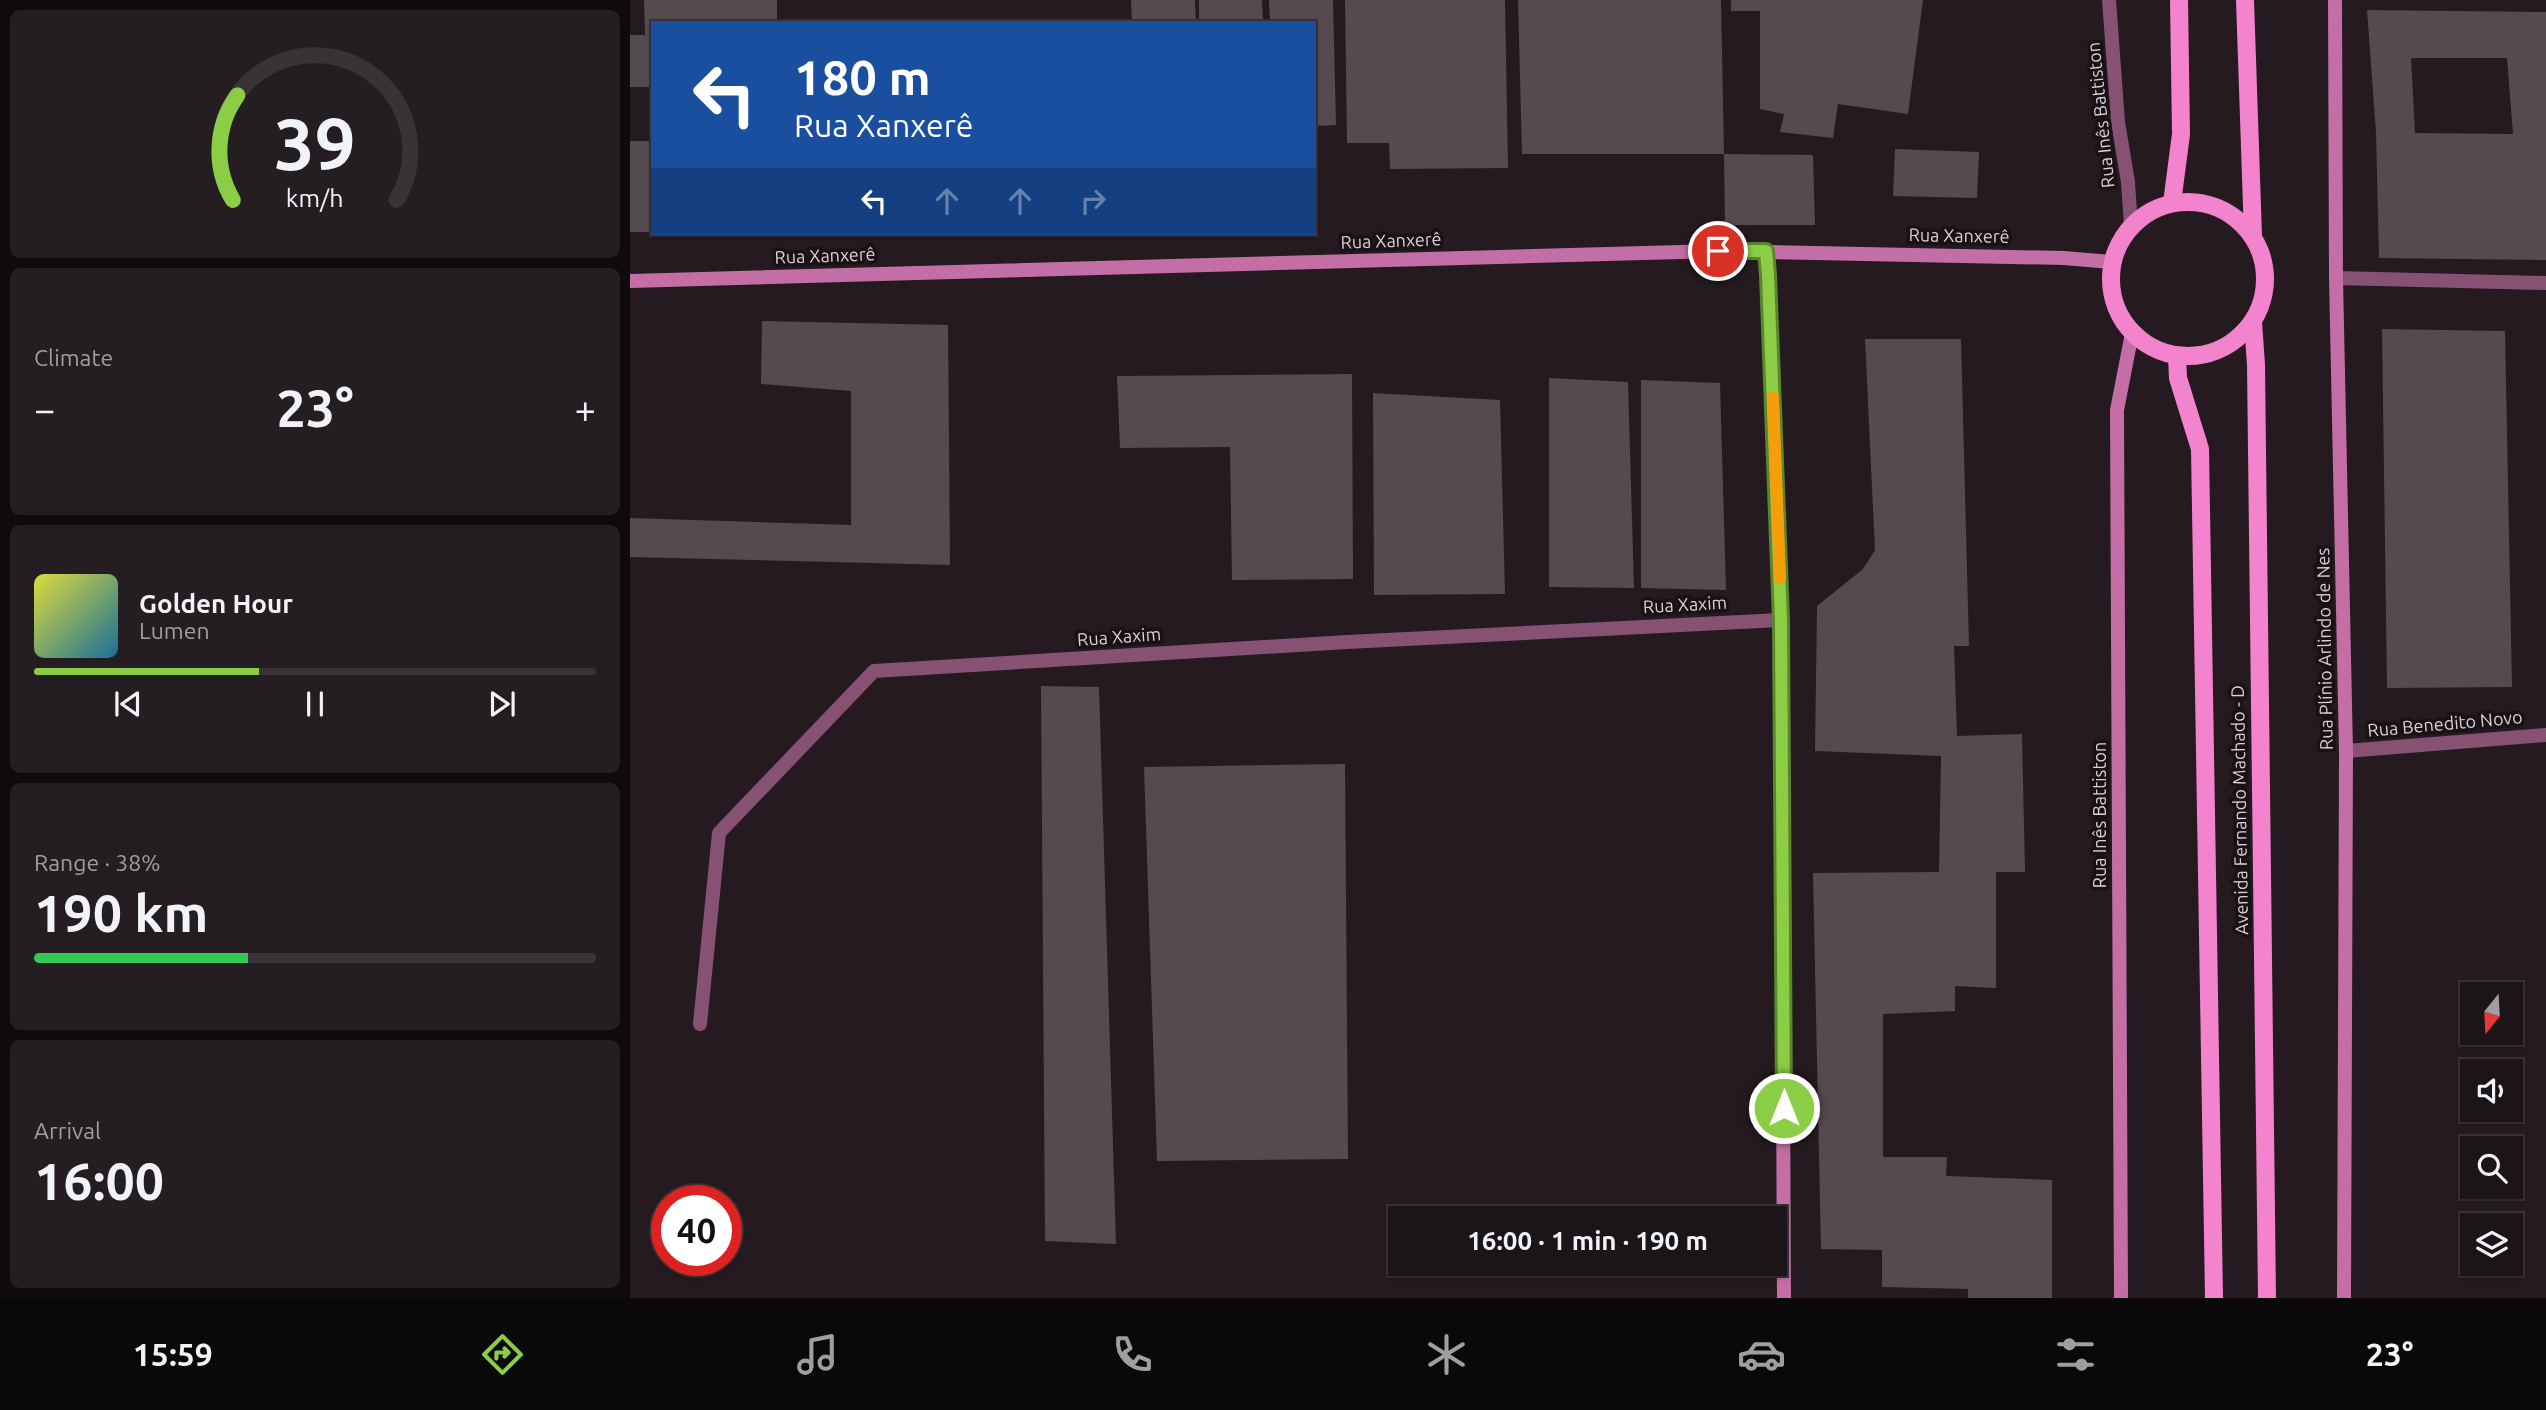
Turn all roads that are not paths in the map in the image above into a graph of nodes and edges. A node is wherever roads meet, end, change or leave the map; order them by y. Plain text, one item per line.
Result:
1 (2109, 0) edge
2 (2179, 0) edge
3 (2245, 0) edge
4 (2335, 0) edge
5 (2172, 203) junction
6 (2131, 226) junction
7 (2253, 236) junction
8 (1766, 251) junction
9 (2112, 262) junction
10 (2336, 278) junction
11 (630, 281) edge
12 (2546, 283) edge
13 (2253, 322) junction
14 (2132, 333) junction
15 (2177, 356) junction
16 (1781, 620) junction
17 (2546, 735) edge
18 (2346, 751) junction
19 (700, 1024) dead end
20 (1784, 1298) edge
21 (2121, 1298) edge
22 (2214, 1298) edge
23 (2266, 1298) edge
24 (2344, 1298) edge

1 - 6 street, Rua Inês Battiston
2 - 5 main road
3 - 7 main road
4 - 10 street, Rua Plínio Arlindo de Nes
5 - 6 main road
5 - 7 main road
6 - 9 main road
7 - 13 main road
8 - 9 street, Rua Xanxerê
8 - 11 street, Rua Xanxerê
8 - 16 street
9 - 14 main road
10 - 12 street
10 - 18 street, Rua Plínio Arlindo de Nes
13 - 15 main road
13 - 23 main road, Avenida Fernando Machado - D
14 - 15 main road
14 - 21 street, Rua Inês Battiston
15 - 22 main road, Avenida Fernando Machado - D
16 - 19 street, Rua Xaxim
16 - 20 street
17 - 18 street, Rua Benedito Novo
18 - 24 street, Rua Plínio Arlindo de Nes

